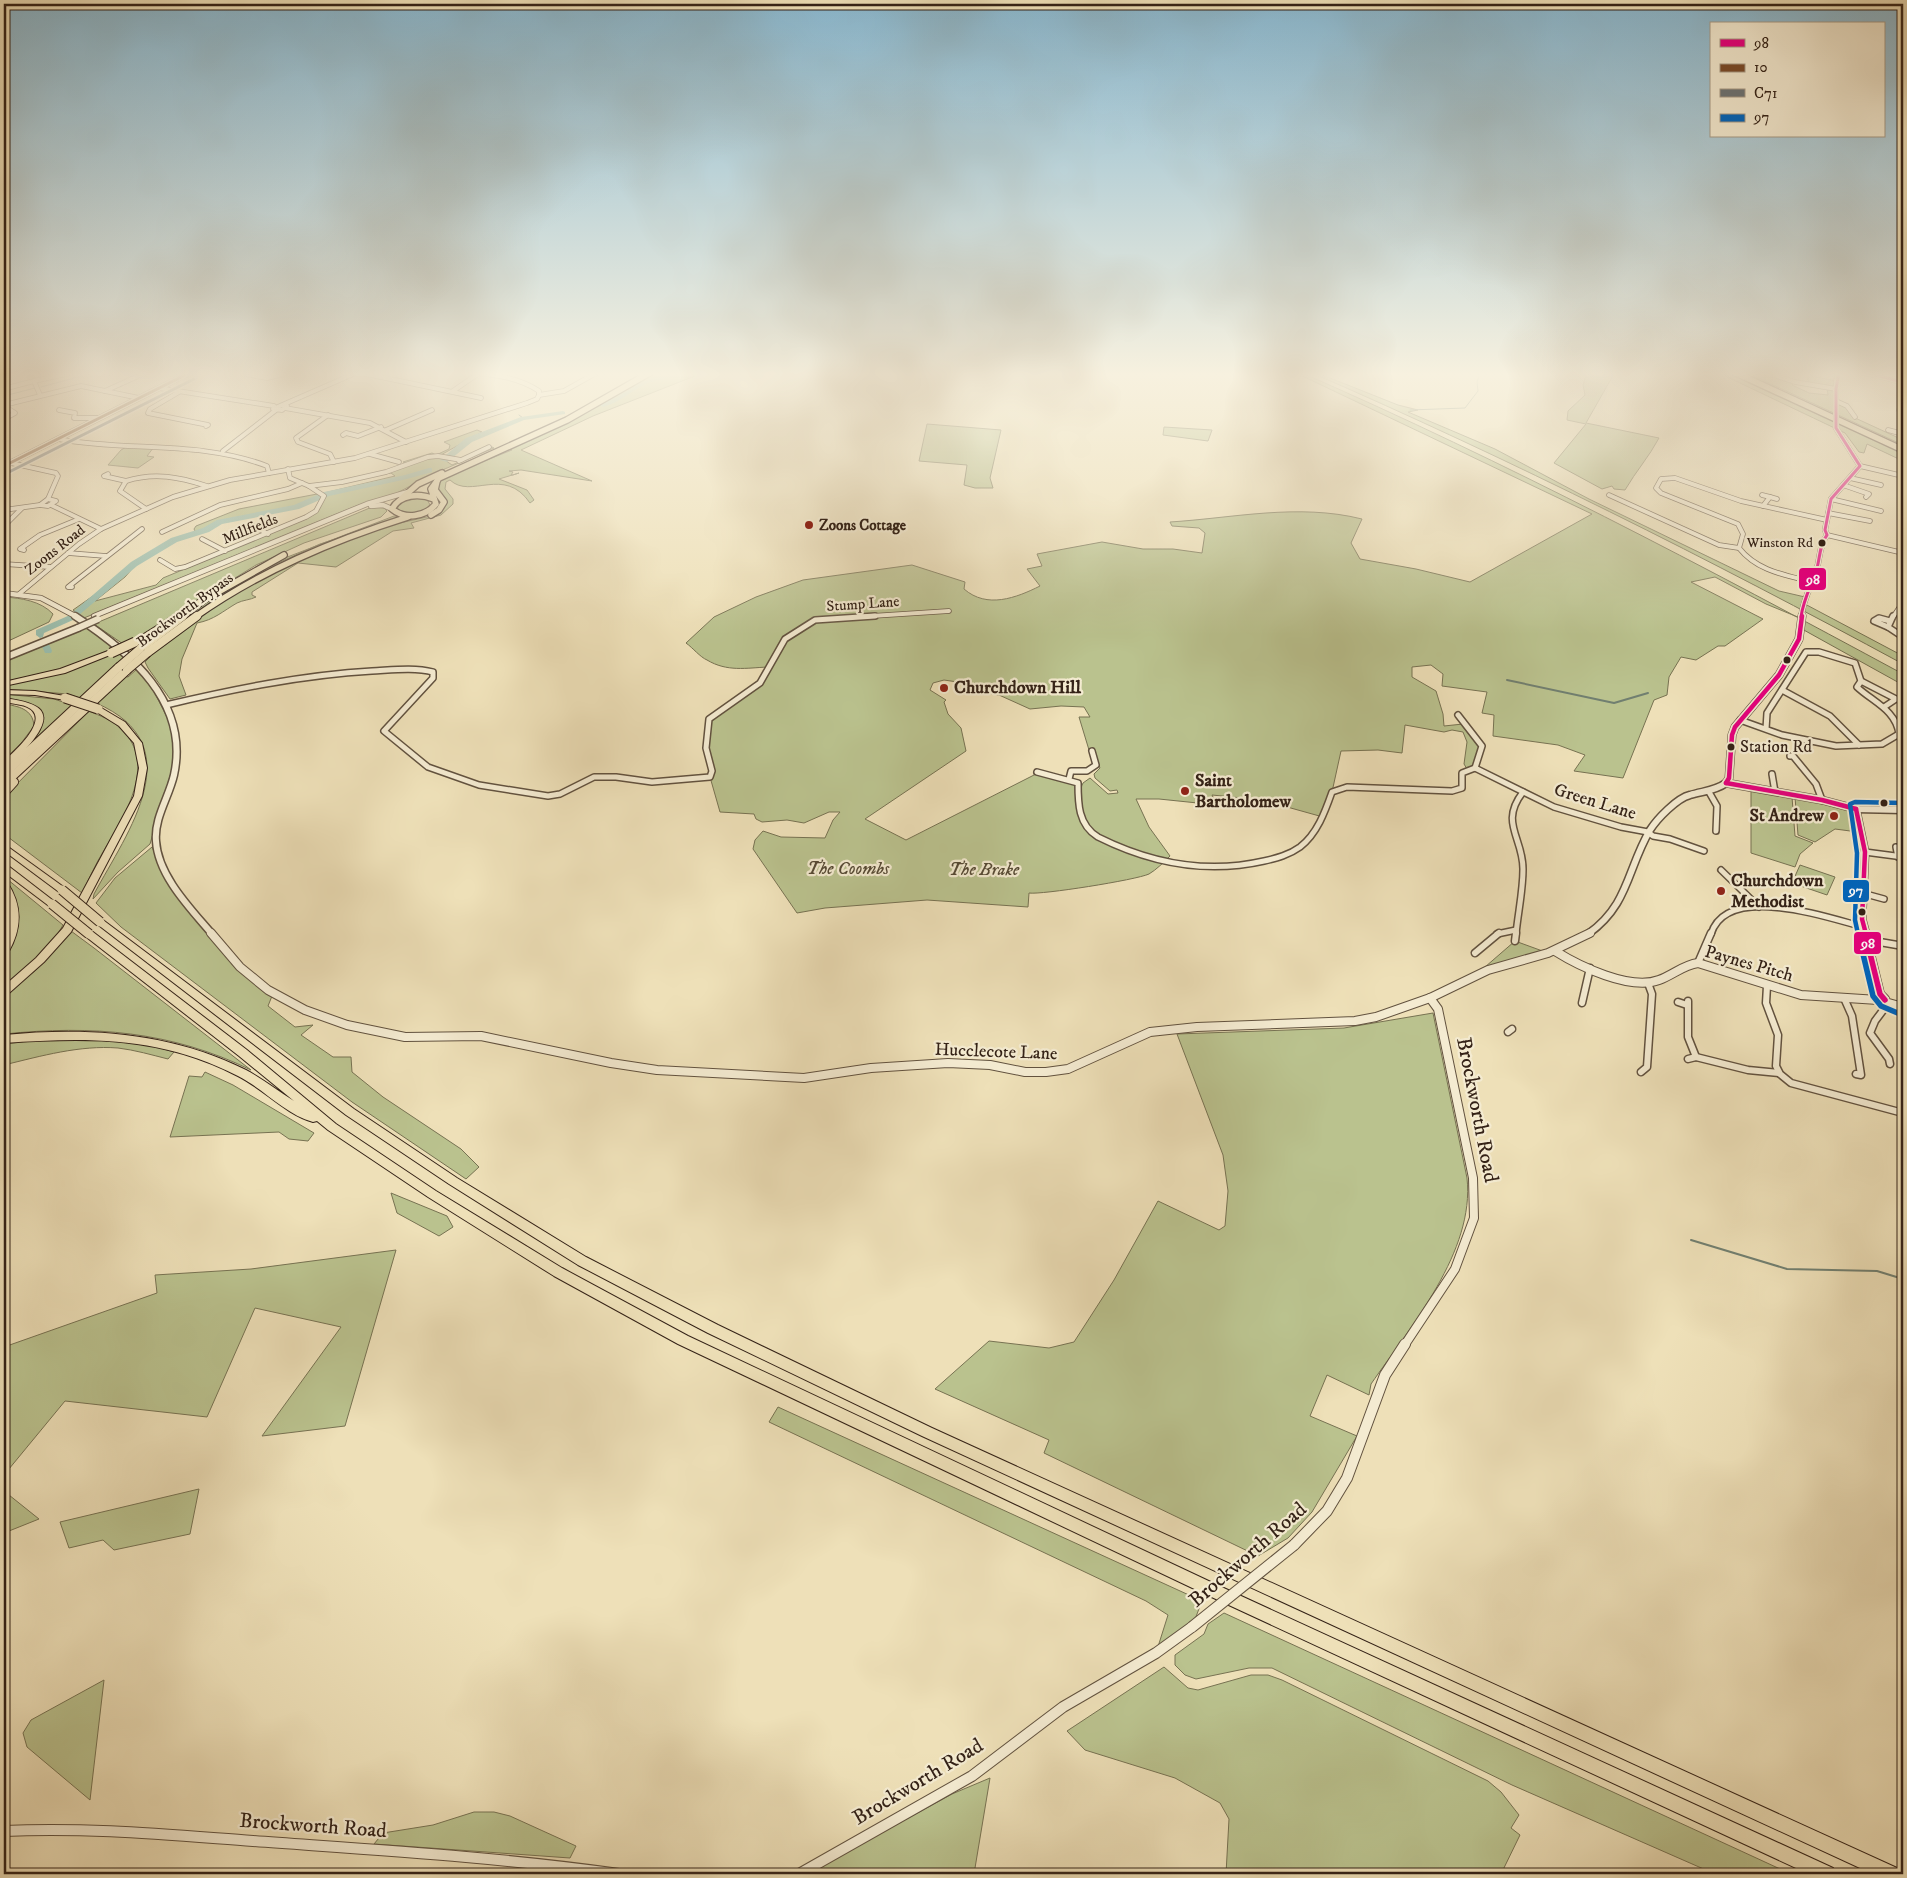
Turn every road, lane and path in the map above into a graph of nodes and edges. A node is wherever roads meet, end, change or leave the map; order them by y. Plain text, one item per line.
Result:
1 (18, 460) edge
2 (253, 460) edge
3 (345, 460) edge
4 (390, 460) edge
5 (418, 460) edge
6 (460, 460) edge
7 (471, 460) edge
8 (481, 460) edge
9 (1857, 460) edge
10 (334, 462) joint
11 (399, 462) dead end
12 (11, 463) junction
13 (456, 463) dead end
14 (4, 466) edge
15 (1860, 466) junction
16 (1901, 467) dead end
17 (288, 469) junction
18 (269, 473) junction
19 (104, 476) dead end
20 (1850, 478) junction
21 (126, 480) junction
22 (437, 480) junction
23 (302, 483) junction
24 (1843, 485) junction
25 (207, 486) junction
26 (309, 486) junction
27 (1879, 486) dead end
28 (408, 492) junction
29 (1609, 495) dead end
30 (1762, 495) dead end
31 (1770, 497) junction
32 (1866, 497) dead end
33 (48, 499) junction
34 (434, 499) junction
35 (1777, 499) dead end
36 (1831, 499) junction
37 (400, 500) junction
38 (367, 504) junction
39 (40, 505) junction
40 (51, 505) junction
41 (1763, 506) junction
42 (22, 508) junction
43 (6, 509) edge
44 (146, 509) junction
45 (392, 509) junction
46 (1882, 511) dead end
47 (1828, 513) junction
48 (418, 514) junction
49 (79, 518) junction
50 (1827, 520) junction
51 (1870, 521) dead end
52 (4, 526) edge
53 (252, 526) dead end
54 (142, 528) dead end
55 (372, 528) junction
56 (101, 529) junction
57 (164, 530) dead end
58 (268, 534) junction
59 (1827, 535) junction
60 (290, 537) junction
61 (201, 540) dead end
62 (314, 543) dead end
63 (1739, 548) junction
64 (20, 549) dead end
65 (225, 551) junction
66 (294, 551) dead end
67 (68, 552) junction
68 (1903, 553) edge
69 (106, 556) junction
70 (160, 560) dead end
71 (4, 564) edge
72 (50, 567) junction
73 (1812, 582) junction
74 (72, 587) dead end
75 (4, 593) edge
76 (19, 594) junction
77 (204, 600) joint
78 (1903, 602) edge
79 (949, 611) dead end
80 (1890, 621) junction
81 (76, 626) junction
82 (1888, 627) junction
83 (1903, 637) edge
84 (141, 648) junction
85 (4, 654) edge
86 (4, 658) edge
87 (123, 669) junction
88 (1861, 681) junction
89 (4, 684) edge
90 (1782, 690) junction
91 (4, 692) edge
92 (4, 700) edge
93 (166, 705) junction
94 (1884, 707) junction
95 (1458, 715) dead end
96 (72, 719) junction
97 (1740, 720) junction
98 (1766, 729) junction
99 (1859, 745) junction
100 (1092, 751) dead end
101 (1794, 756) dead end
102 (4, 766) edge
103 (1475, 768) junction
104 (1037, 772) dead end
105 (1081, 773) junction
106 (4, 774) edge
107 (1766, 776) dead end
108 (1069, 779) junction
109 (1078, 783) junction
110 (1726, 783) junction
111 (4, 784) edge
112 (1524, 792) junction
113 (1708, 792) junction
114 (1776, 792) junction
115 (4, 793) edge
116 (1822, 800) junction
117 (1856, 810) junction
118 (1903, 810) edge
119 (1716, 831) dead end
120 (1648, 832) junction
121 (4, 847) edge
122 (1896, 848) dead end
123 (1704, 852) dead end
124 (1865, 852) junction
125 (1901, 857) edge
126 (4, 867) edge
127 (1721, 870) dead end
128 (4, 884) edge
129 (1862, 893) junction
130 (1884, 899) dead end
131 (1760, 907) junction
132 (1864, 927) junction
133 (1516, 930) junction
134 (1868, 940) junction
135 (1515, 941) dead end
136 (1903, 946) edge
137 (1555, 950) junction
138 (4, 951) edge
139 (1475, 953) dead end
140 (1698, 963) junction
141 (1590, 968) junction
142 (1648, 983) junction
143 (1767, 986) junction
144 (4, 991) edge
145 (1430, 998) junction
146 (1844, 998) junction
147 (1885, 1000) junction
148 (1678, 1002) dead end
149 (1582, 1003) dead end
150 (1903, 1007) edge
151 (4, 1039) edge
152 (1696, 1057) junction
153 (1688, 1059) dead end
154 (1891, 1060) dead end
155 (1641, 1072) dead end
156 (1779, 1074) junction
157 (1856, 1074) dead end
158 (1903, 1113) edge
159 (332, 1127) junction
160 (4, 1831) edge
161 (619, 1874) edge
162 (799, 1874) edge
163 (1827, 1874) edge
164 (1891, 1874) edge

1 - 12 street
2 - 18 street
3 - 10 street, Zoons Road
4 - 11 street
5 - 26 street
6 - 13 street
7 - 28 highway
8 - 22 highway
9 - 15 street, bridge
10 - 17 street, Zoons Road
12 - 14 street
12 - 33 street
15 - 16 street
15 - 20 street
17 - 18 street, Zoons Road
17 - 23 street
18 - 25 street, Zoons Road
19 - 21 street
20 - 24 street
20 - 27 street
21 - 25 street
21 - 44 street
22 - 34 highway
22 - 55 highway
23 - 26 street, Millfields
23 - 57 street
24 - 32 street
24 - 36 street
25 - 44 street, Zoons Road
26 - 58 street, Millfields
28 - 37 highway
28 - 38 street
29 - 63 street
30 - 31 street
31 - 35 street
31 - 41 street
33 - 39 street
33 - 40 street
34 - 37 highway
34 - 48 highway
36 - 46 street
36 - 47 street
37 - 38 street
37 - 45 highway
38 - 60 street
39 - 40 street
39 - 42 street
40 - 49 street
41 - 50 street
41 - 63 street
42 - 43 street
42 - 52 street
44 - 56 street, Zoons Road
45 - 48 highway
45 - 60 street
45 - 62 highway
47 - 50 street
47 - 51 street
48 - 55 highway, Brockworth Bypass
49 - 56 street
49 - 64 street
50 - 59 street
53 - 58 street
54 - 69 street
55 - 84 highway, Brockworth Bypass
56 - 67 street, Zoons Road
58 - 65 street, Millfields
59 - 68 street
59 - 73 street
60 - 81 street, bridge
61 - 65 street
63 - 73 street
65 - 70 street, Millfields
66 - 77 highway, Brockworth Bypass
67 - 69 street
67 - 72 street, Zoons Road
69 - 74 street
71 - 72 street
72 - 76 street, Zoons Road
73 - 97 street
75 - 76 street, Hucclecote Lane
76 - 93 street, Hucclecote Lane
77 - 84 highway
78 - 80 street
79 - 93 street, Stump Lane
80 - 82 street
80 - 82 street
81 - 85 street
81 - 86 street
82 - 83 street
84 - 87 highway, Brockworth Bypass, bridge
84 - 89 highway, bridge
87 - 96 highway, Brockworth Bypass
87 - 106 highway, Brockworth Bypass
88 - 90 street
88 - 94 street
88 - 94 street
90 - 98 street
90 - 99 street
91 - 144 highway, bridge
92 - 102 highway
93 - 145 street, Hucclecote Lane
94 - 99 street
95 - 103 street
96 - 111 highway, Brockworth Bypass
96 - 115 highway
97 - 98 street
97 - 110 street
98 - 99 street
100 - 105 street
101 - 116 street
103 - 109 street
103 - 112 street, Green Lane
104 - 108 street
105 - 108 street
105 - 109 street
107 - 114 street
108 - 109 street
110 - 113 street, Green Lane
110 - 114 street
112 - 120 street, Green Lane
112 - 133 street
113 - 119 street
113 - 120 street, Green Lane
114 - 116 street
116 - 117 street
117 - 118 street
117 - 124 street
120 - 123 street
120 - 137 street, Hucclecote Lane
121 - 164 highway, bridge
122 - 125 street
124 - 125 street
124 - 129 street
126 - 159 highway, bridge
127 - 131 street
128 - 138 highway
129 - 130 street
129 - 132 street
131 - 132 street
131 - 140 street
132 - 134 street
133 - 135 street
133 - 139 street
134 - 136 street
134 - 147 street
137 - 141 street
137 - 145 street, Hucclecote Lane
140 - 142 street, Paynes Pitch
140 - 143 street, Paynes Pitch
141 - 142 street
141 - 149 street
142 - 155 street
143 - 146 street, Paynes Pitch
143 - 156 street
145 - 162 street, Brockworth Road, bridge
146 - 147 street, Paynes Pitch
146 - 157 street
147 - 150 street, Paynes Pitch
147 - 154 street
148 - 152 street
151 - 159 highway
152 - 153 street
152 - 156 street
156 - 158 street
159 - 163 highway
160 - 161 street, Brockworth Road

